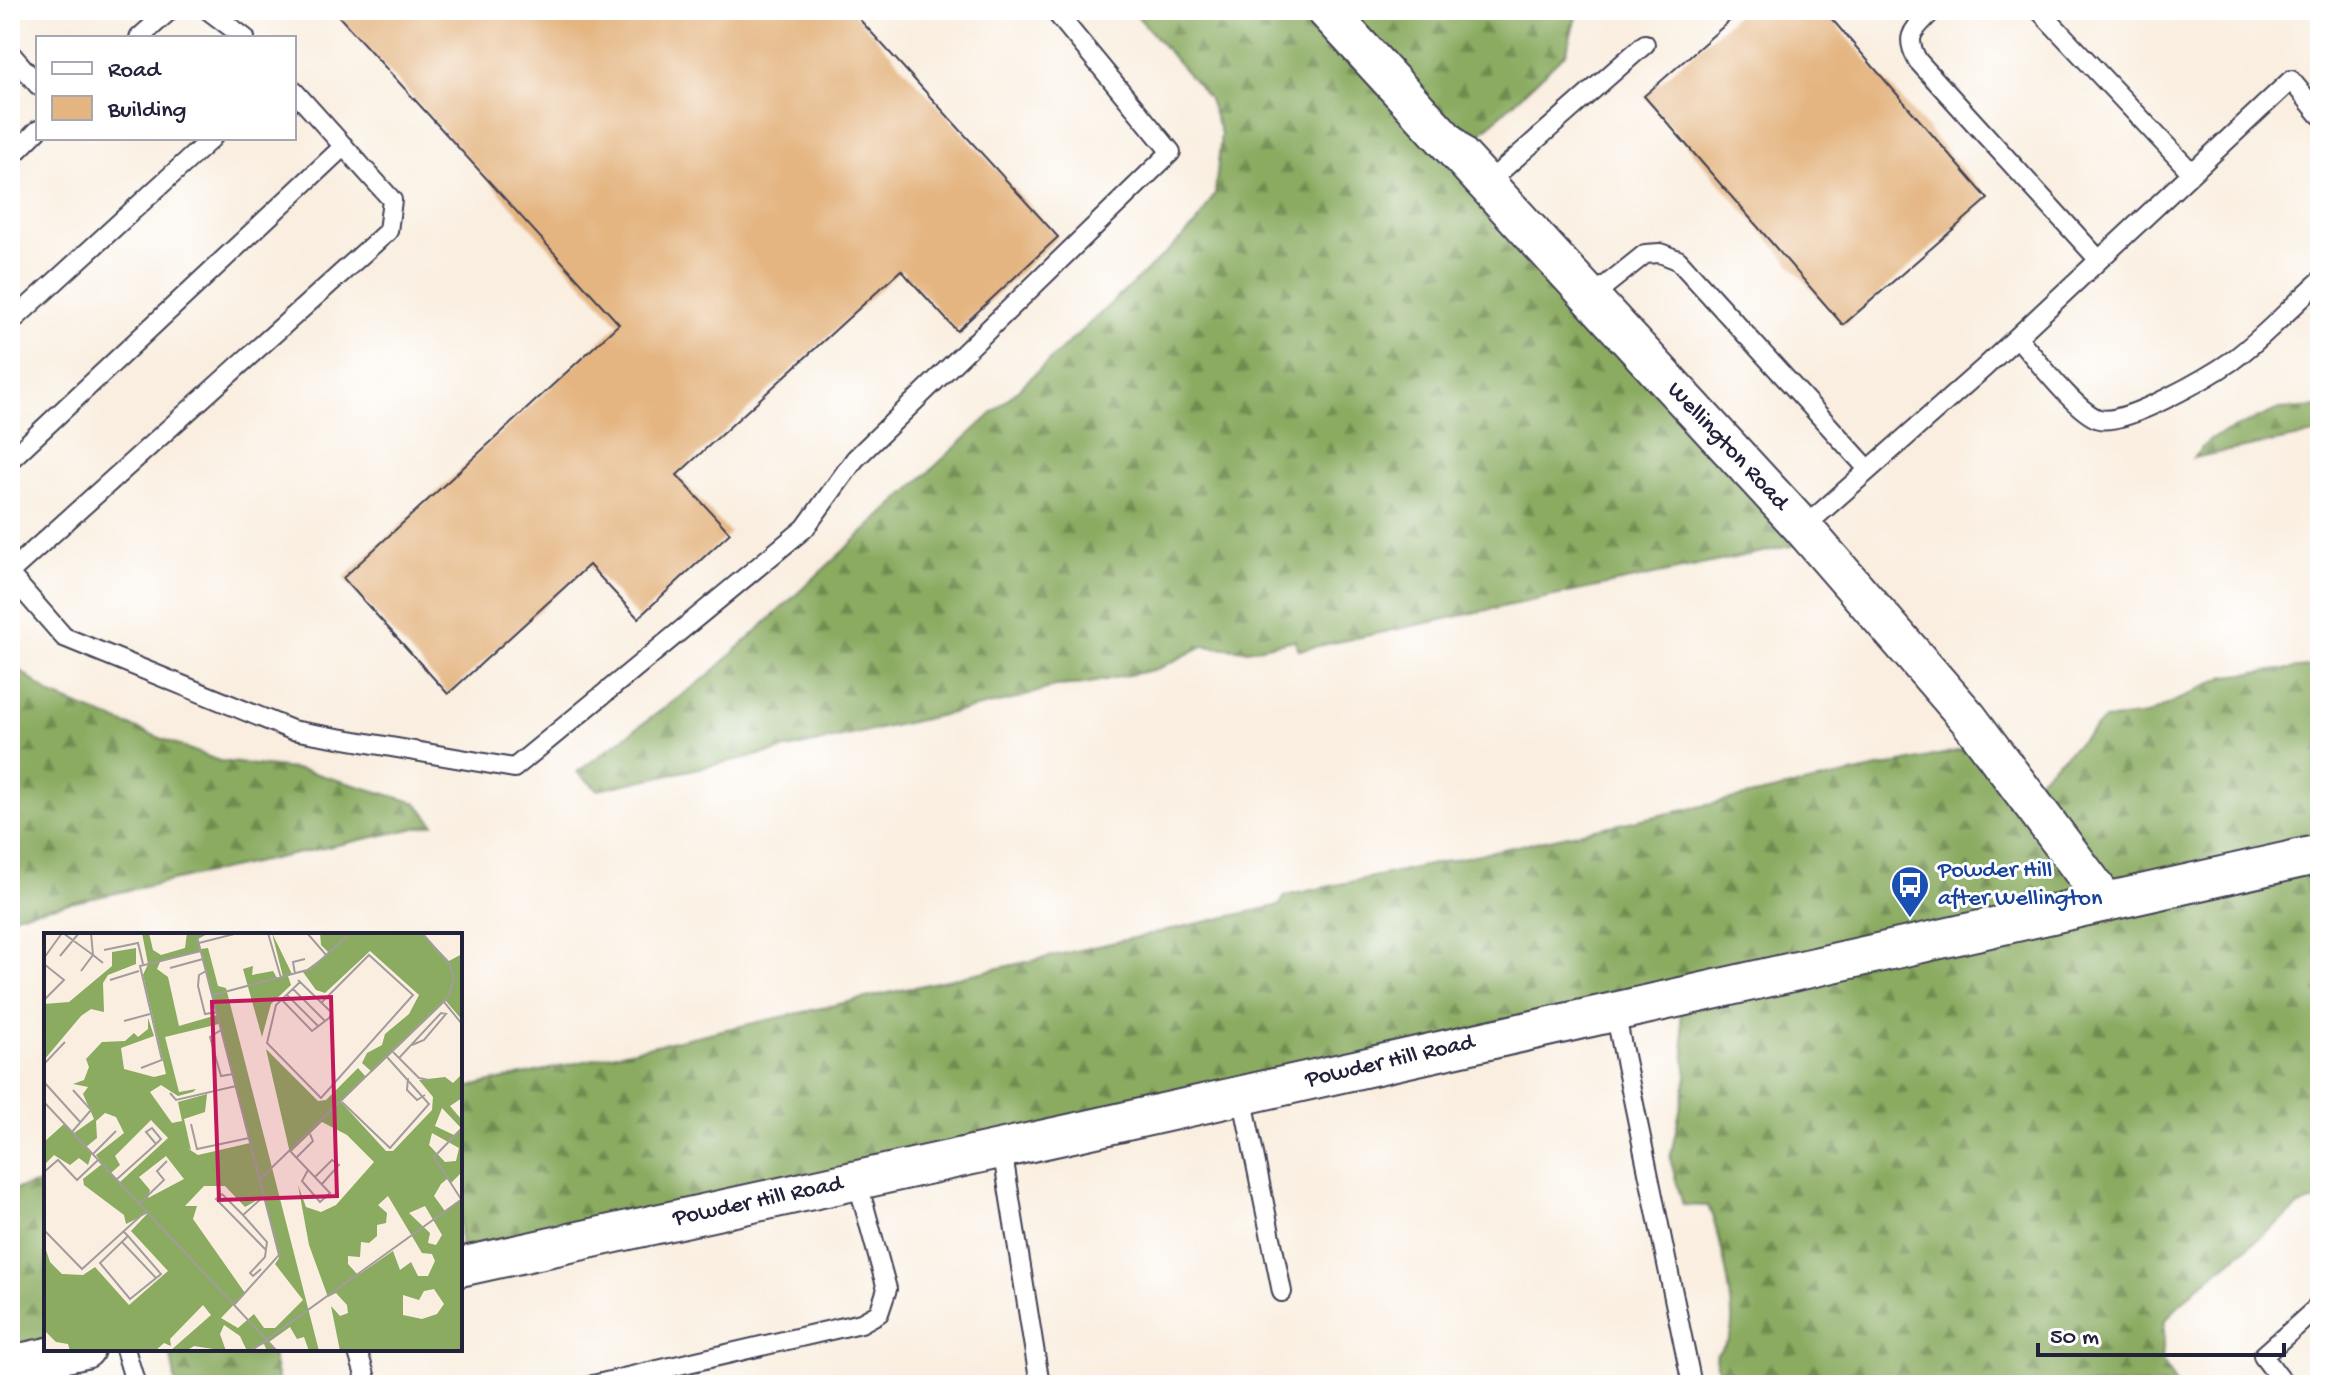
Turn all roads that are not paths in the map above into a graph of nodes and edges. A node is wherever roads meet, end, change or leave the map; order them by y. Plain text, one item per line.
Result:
1 (170, 10) edge
2 (208, 10) edge
3 (1054, 10) edge
4 (1326, 10) edge
5 (1933, 10) edge
6 (2039, 10) edge
7 (141, 36) edge
8 (242, 36) edge
9 (1645, 44) dead end
10 (10, 53) edge
11 (36, 83) edge
12 (296, 93) edge
13 (2320, 115) edge
14 (36, 132) edge
15 (210, 140) edge
16 (344, 146) junction
17 (10, 158) edge
18 (2192, 173) junction
19 (1486, 184) junction
20 (2099, 260) junction
21 (2320, 281) edge
22 (1590, 298) junction
23 (10, 323) edge
24 (2017, 337) junction
25 (10, 460) edge
26 (1868, 469) junction
27 (1803, 528) junction
28 (10, 574) edge
29 (2315, 862) edge
30 (2106, 902) junction
31 (1615, 1012) junction
32 (1242, 1095) junction
33 (1002, 1149) junction
34 (857, 1180) junction
35 (462, 1267) edge
36 (1282, 1292) dead end
37 (2320, 1305) edge
38 (76, 1351) edge
39 (126, 1351) edge
40 (358, 1351) edge
41 (10, 1365) edge
42 (136, 1385) edge
43 (368, 1385) edge
44 (593, 1385) edge
45 (1040, 1385) edge
46 (1692, 1385) edge
47 (2285, 1385) edge

1 - 7 lane
2 - 8 lane
3 - 28 lane
4 - 19 street, Wellington Road
5 - 20 lane
6 - 18 lane
9 - 19 lane
10 - 11 lane
12 - 16 lane
13 - 18 lane
14 - 17 lane
15 - 23 lane
16 - 25 lane
16 - 28 lane
18 - 20 lane
19 - 22 street, Wellington Road
20 - 24 lane
21 - 24 lane
22 - 26 lane
22 - 27 street, Wellington Road
24 - 26 lane
26 - 27 lane
27 - 30 street, Wellington Road
29 - 30 street, Powder Hill Road
30 - 31 street, Powder Hill Road
31 - 32 street, Powder Hill Road
31 - 46 lane
32 - 33 street, Powder Hill Road
32 - 36 lane
33 - 34 street, Powder Hill Road
33 - 45 lane
34 - 35 street, Powder Hill Road
34 - 44 lane
37 - 47 lane
38 - 41 street
39 - 42 lane
40 - 43 lane

